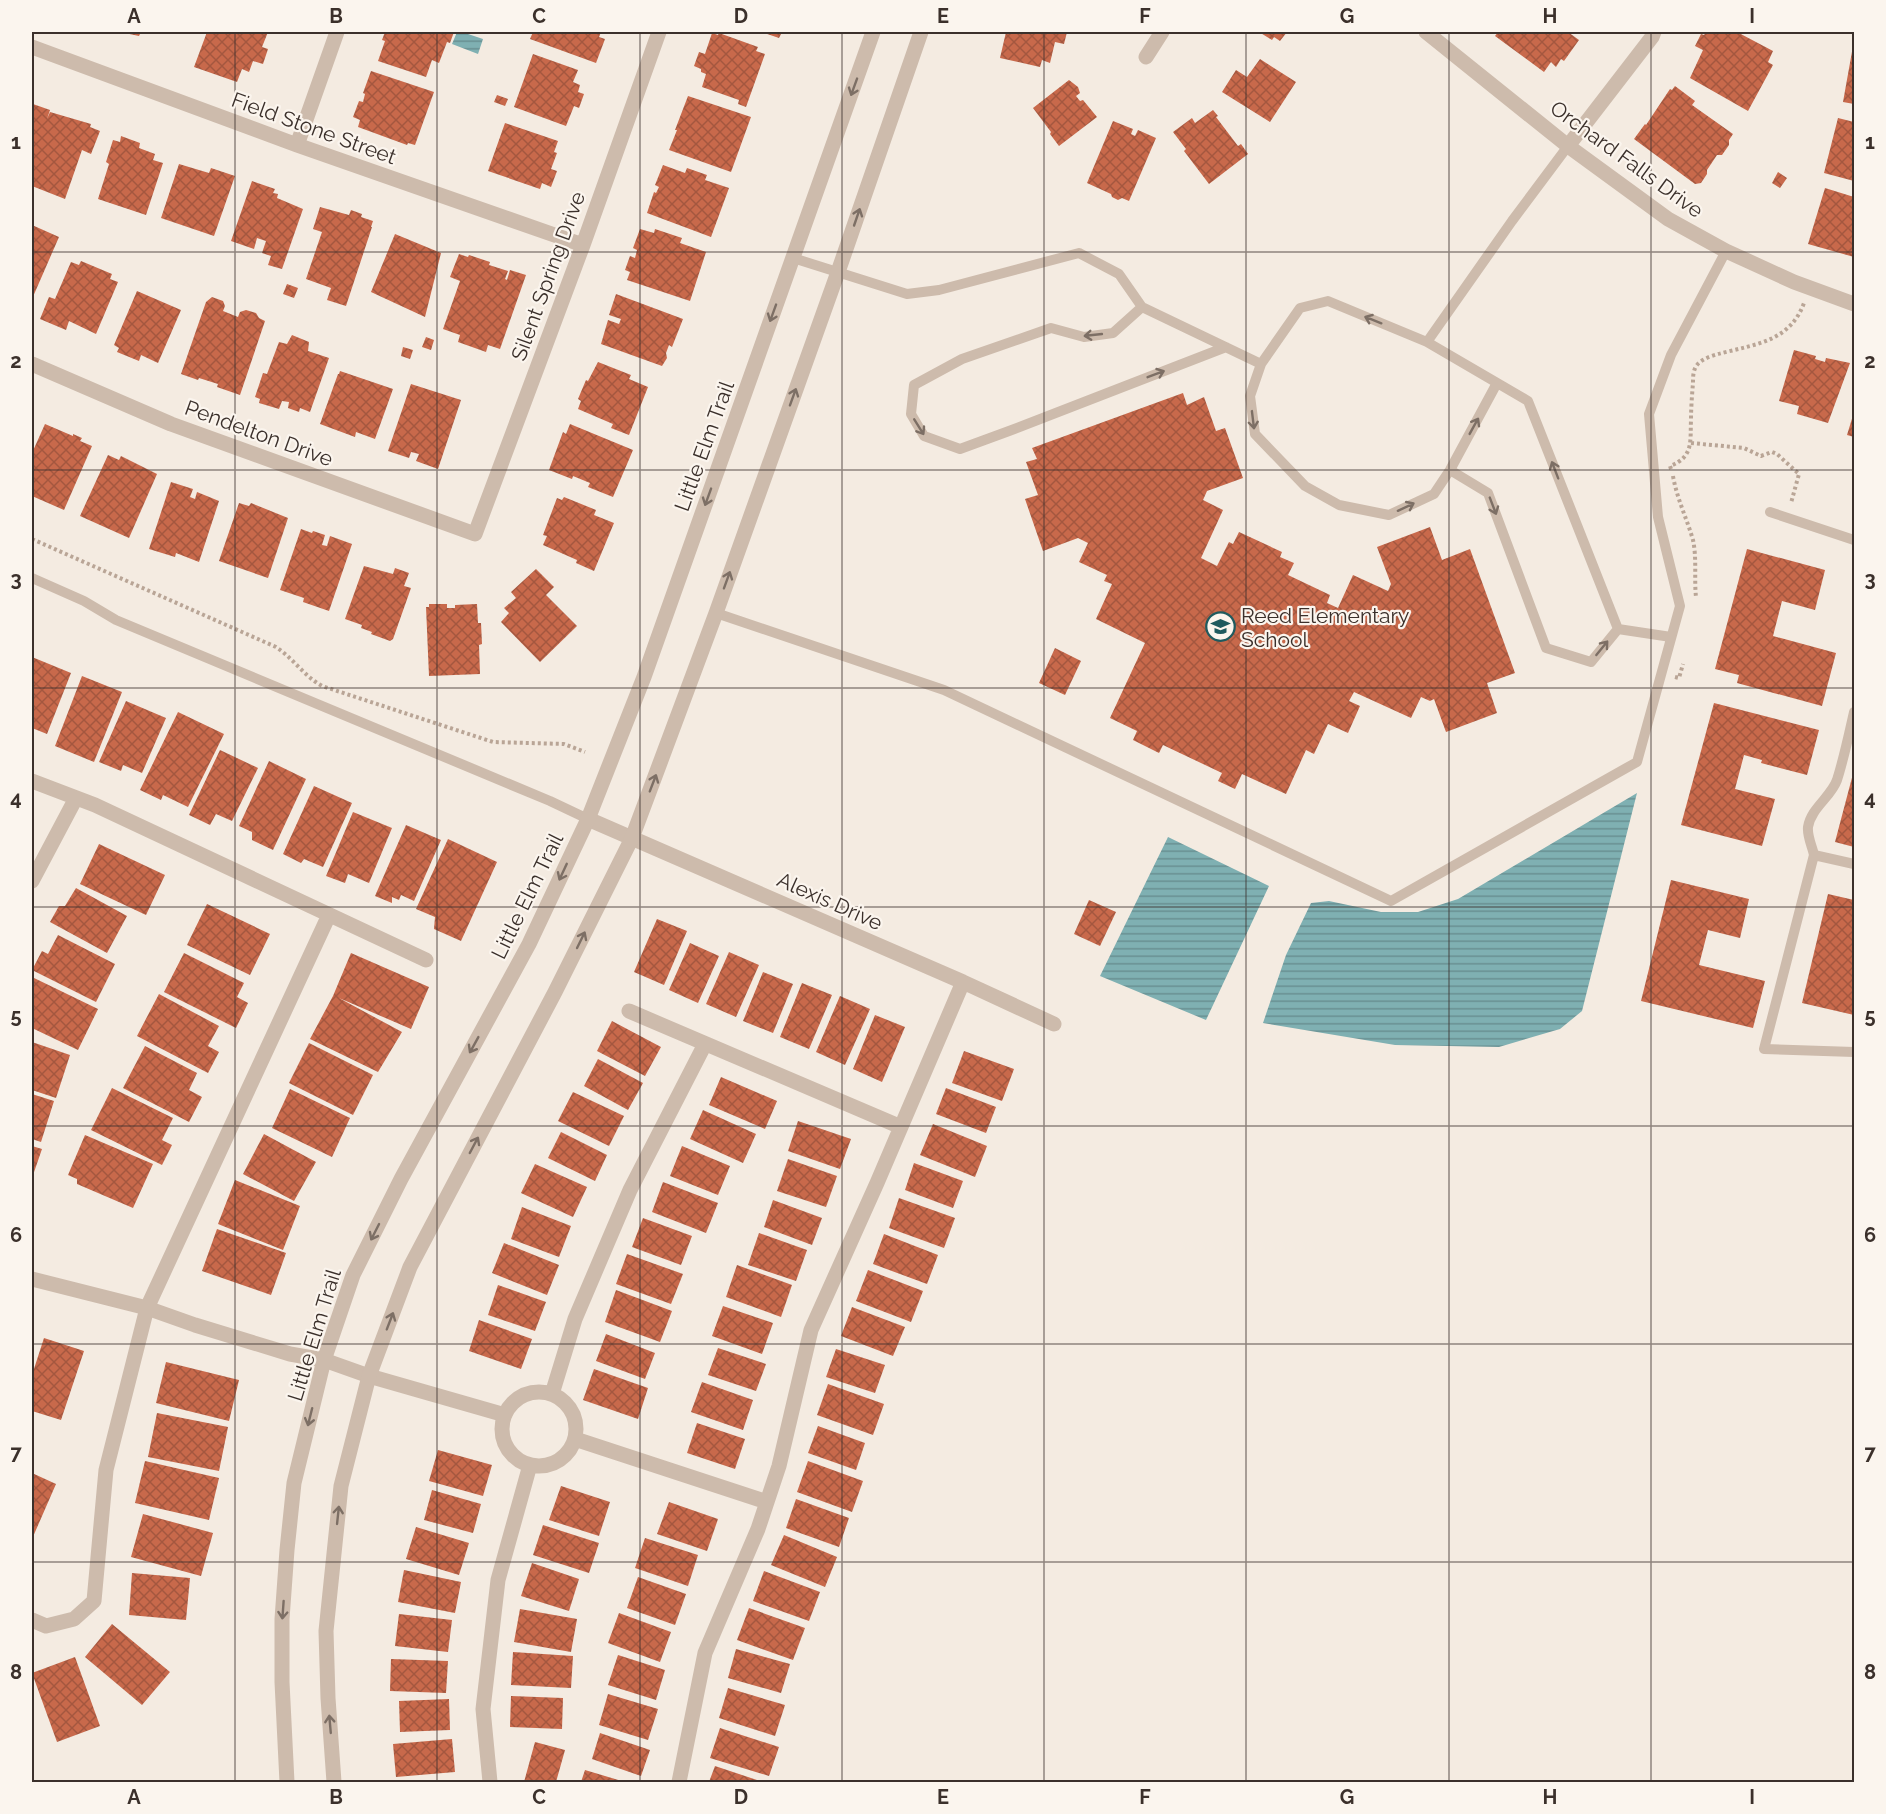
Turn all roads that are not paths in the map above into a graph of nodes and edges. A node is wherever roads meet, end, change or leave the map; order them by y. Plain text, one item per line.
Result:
1 (337, 32) edge
2 (659, 32) edge
3 (873, 32) edge
4 (921, 32) edge
5 (1161, 32) edge
6 (1426, 32) edge
7 (1654, 32) edge
8 (32, 47) edge
9 (1146, 57) dead end
10 (297, 145) junction
11 (1568, 146) junction
12 (583, 244) junction
13 (1726, 251) junction
14 (793, 258) junction
15 (838, 272) junction
16 (1854, 304) edge
17 (1142, 307) junction
18 (1427, 342) junction
19 (1226, 347) junction
20 (32, 364) edge
21 (1261, 364) junction
22 (1497, 383) junction
23 (1450, 470) junction
24 (1770, 512) dead end
25 (476, 534) joint
26 (1854, 540) edge
27 (32, 578) edge
28 (716, 613) junction
29 (1618, 629) junction
30 (1671, 637) junction
31 (1854, 712) edge
32 (32, 782) edge
33 (76, 798) junction
34 (588, 819) junction
35 (632, 838) junction
36 (1814, 855) junction
37 (1854, 864) edge
38 (32, 881) edge
39 (329, 915) junction
40 (426, 960) dead end
41 (963, 982) junction
42 (629, 1011) dead end
43 (1054, 1024) dead end
44 (705, 1044) junction
45 (1854, 1052) edge
46 (901, 1127) junction
47 (32, 1279) edge
48 (147, 1308) junction
49 (324, 1360) junction
50 (369, 1376) junction
51 (552, 1394) junction
52 (505, 1415) junction
53 (575, 1439) junction
54 (530, 1465) junction
55 (767, 1502) junction
56 (32, 1620) edge
57 (287, 1782) edge
58 (334, 1782) edge
59 (490, 1782) edge
60 (679, 1782) edge

1 - 10 street
2 - 12 street, Silent Spring Drive
3 -> 14 street, Little Elm Trail
15 -> 4 street
5 - 9 street
6 - 11 street, Orchard Falls Drive
7 - 11 street
8 - 10 street, Field Stone Street
10 - 12 street, Field Stone Street
11 - 13 street, Orchard Falls Drive
11 - 18 lane
12 - 25 street, Silent Spring Drive
13 - 16 street, Orchard Falls Drive
13 - 30 lane
14 - 15 lane
14 -> 34 street, Little Elm Trail
15 - 17 lane
28 -> 15 street
17 - 19 lane
17 -> 19 lane
18 -> 21 lane
18 - 22 lane
19 - 21 lane
20 - 25 street, Pendelton Drive
21 -> 23 lane
23 -> 22 lane
29 -> 22 lane
23 -> 29 lane
24 - 26 lane
27 - 34 lane
28 - 30 lane
35 -> 28 street
29 - 30 lane
31 - 36 lane
32 - 33 street
33 - 38 street
33 - 39 street
34 - 35 street, Alexis Drive
34 -> 49 street, Little Elm Trail
35 - 41 street, Alexis Drive
50 -> 35 street
36 - 37 lane
36 - 45 lane
39 - 40 street
39 - 48 street
41 - 43 street, Alexis Drive
41 - 46 street
42 - 44 street
44 - 46 street
44 - 51 street
46 - 55 street
47 - 48 street
48 - 49 street
48 - 56 street
49 - 50 street
49 -> 57 street, Little Elm Trail
50 - 52 street
58 -> 50 street
51 - 52 street
51 - 53 street
52 - 54 street
53 - 54 street
53 - 55 street
54 - 59 street
55 - 60 street

